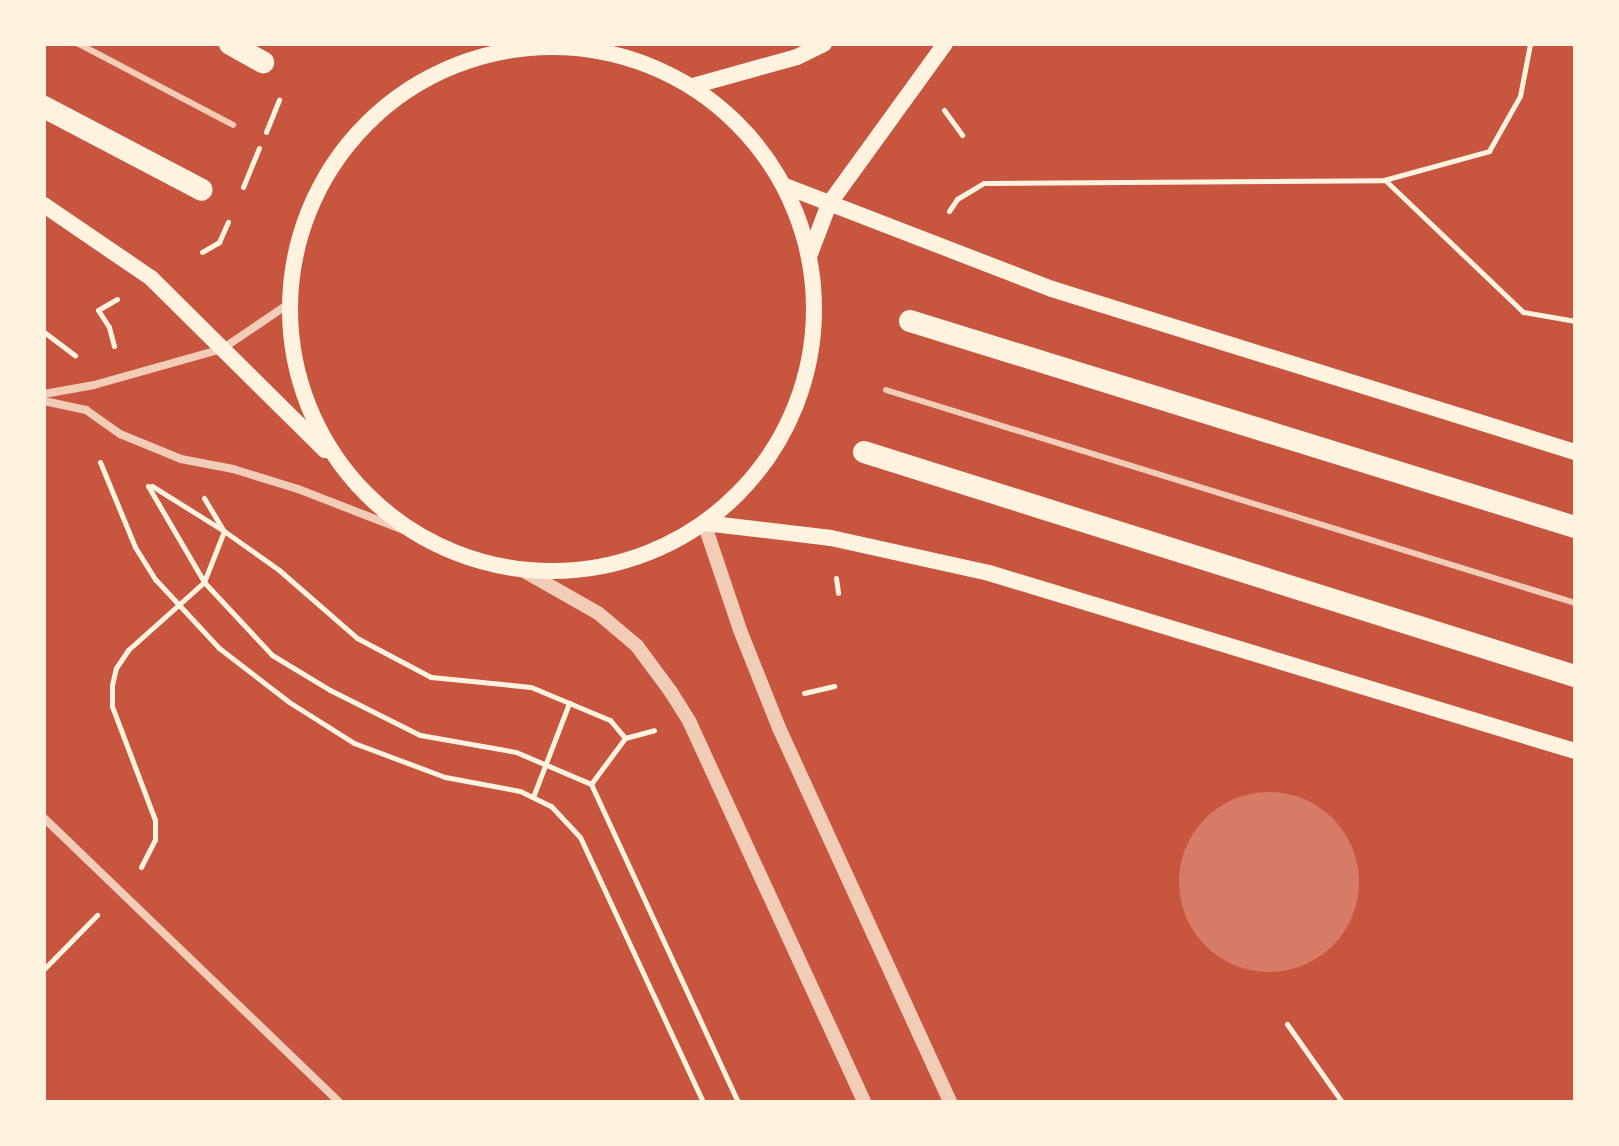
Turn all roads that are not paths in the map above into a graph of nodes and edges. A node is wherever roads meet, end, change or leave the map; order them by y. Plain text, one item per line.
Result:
1 (79, 44) edge
2 (230, 44) edge
3 (490, 44) edge
4 (824, 44) edge
5 (945, 44) edge
6 (507, 50) junction
7 (263, 62) dead end
8 (693, 86) junction
9 (44, 107) edge
10 (233, 125) dead end
11 (785, 186) junction
12 (202, 190) dead end
13 (829, 204) junction
14 (44, 205) edge
15 (810, 254) junction
16 (287, 305) junction
17 (910, 321) dead end
18 (222, 349) junction
19 (886, 390) dead end
20 (44, 394) edge
21 (44, 401) edge
22 (864, 452) dead end
23 (1575, 452) edge
24 (335, 460) junction
25 (704, 523) junction
26 (1575, 527) edge
27 (419, 536) junction
28 (524, 571) junction
29 (1575, 603) edge
30 (1575, 676) edge
31 (1575, 751) edge
32 (44, 818) edge
33 (339, 1102) edge
34 (864, 1102) edge
35 (950, 1102) edge

1 - 10 lane
2 - 7 highway
3 - 6 main road
4 - 8 main road
5 - 13 main road
6 - 8 main road
6 - 16 main road
8 - 11 main road
9 - 12 highway
11 - 13 main road
11 - 15 main road
13 - 15 main road
13 - 23 main road
14 - 18 main road
15 - 25 main road
16 - 18 street
16 - 24 main road
17 - 26 highway
18 - 20 street
18 - 24 main road
19 - 29 lane
21 - 27 street
22 - 30 highway
24 - 27 main road
25 - 28 main road
25 - 31 main road
25 - 35 street
27 - 28 main road
28 - 34 street
32 - 33 street

